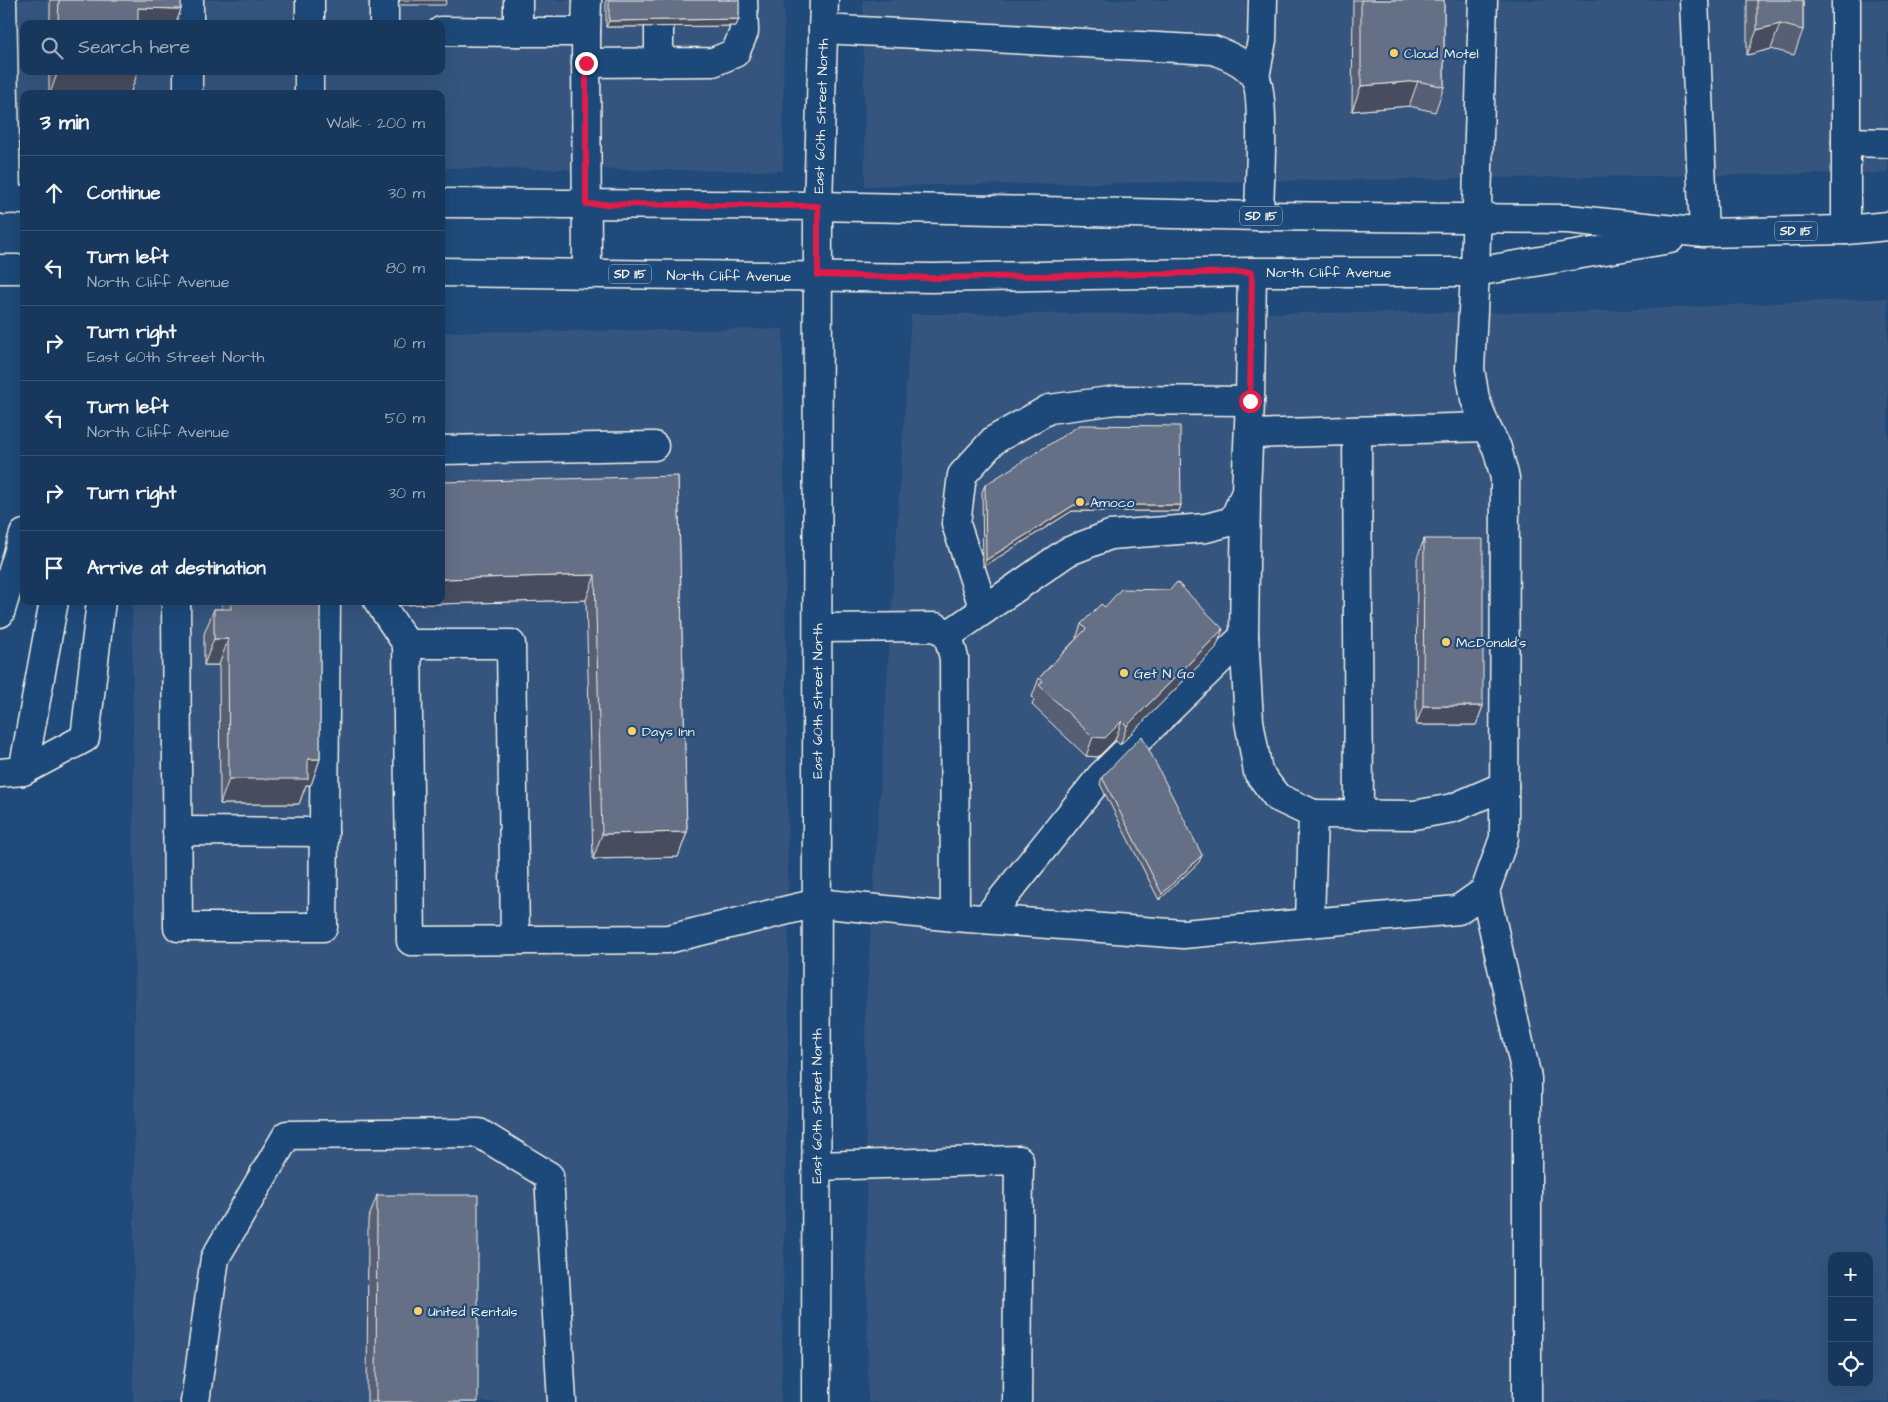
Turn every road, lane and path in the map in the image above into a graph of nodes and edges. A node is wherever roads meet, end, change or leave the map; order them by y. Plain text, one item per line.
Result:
1 (2, 0) edge
2 (189, 0) edge
3 (310, 0) edge
4 (384, 0) edge
5 (518, 0) edge
6 (587, 0) edge
7 (743, 0) edge
8 (824, 0) edge
9 (1263, 0) edge
10 (1483, 0) edge
11 (1694, 0) edge
12 (1846, 0) edge
13 (189, 20) edge
14 (310, 20) edge
15 (384, 20) edge
16 (659, 26) edge
17 (823, 30) junction
18 (445, 32) edge
19 (518, 32) junction
20 (586, 32) junction
21 (1, 42) edge
22 (659, 62) junction
23 (586, 63) junction
24 (2, 72) edge
25 (188, 75) edge
26 (309, 75) edge
27 (1255, 77) junction
28 (188, 90) edge
29 (309, 90) edge
30 (1846, 142) junction
31 (1888, 142) edge
32 (10, 200) edge
33 (445, 203) edge
34 (586, 204) junction
35 (818, 206) junction
36 (1259, 216) junction
37 (1476, 217) junction
38 (1888, 226) edge
39 (1846, 230) junction
40 (1704, 233) junction
41 (0, 269) edge
42 (20, 269) edge
43 (445, 272) edge
44 (1252, 272) junction
45 (1475, 272) junction
46 (586, 274) junction
47 (818, 275) junction
48 (1250, 401) junction
49 (1357, 431) junction
50 (1249, 434) junction
51 (1492, 437) junction
52 (654, 446) dead end
53 (445, 450) edge
54 (1246, 492) junction
55 (20, 547) edge
56 (53, 605) edge
57 (101, 605) edge
58 (176, 605) edge
59 (326, 605) edge
60 (381, 605) edge
61 (984, 610) junction
62 (0, 613) edge
63 (818, 628) junction
64 (948, 635) junction
65 (1244, 636) junction
66 (407, 644) junction
67 (12, 772) edge
68 (1504, 786) junction
69 (1313, 814) junction
70 (1358, 815) junction
71 (177, 831) junction
72 (324, 832) junction
73 (1485, 891) junction
74 (817, 903) junction
75 (955, 917) junction
76 (986, 919) junction
77 (1310, 923) junction
78 (515, 939) junction
79 (816, 1166) junction
80 (195, 1402) edge
81 (562, 1402) edge
82 (816, 1402) edge
83 (1017, 1402) edge
84 (1527, 1402) edge

1 - 21 main road
2 - 13 main road
3 - 14 main road
4 - 15 main road
5 - 19 main road
6 - 20 main road
7 - 22 main road
8 - 17 main road, East 60th Street North
9 - 27 main road
10 - 37 main road
11 - 40 main road
12 - 30 main road
16 - 22 main road
17 - 27 main road
17 - 35 main road, East 60th Street North
18 - 19 main road
19 - 20 main road
20 - 23 main road
21 - 24 main road
22 - 23 main road
23 - 34 main road
24 - 32 main road
25 - 28 main road
26 - 29 main road
27 - 36 main road
30 - 31 main road
30 - 39 main road
33 - 34 main road, North Cliff Avenue / SD 115
34 - 35 main road, North Cliff Avenue / SD 115
34 - 46 main road
35 - 36 main road, North Cliff Avenue / SD 115
35 - 47 main road, East 60th Street North
36 - 37 main road, North Cliff Avenue / SD 115
37 - 40 main road, North Cliff Avenue / SD 115
37 - 45 main road
38 - 39 main road, North Cliff Avenue / SD 115
39 - 40 main road, North Cliff Avenue / SD 115
40 - 45 main road, North Cliff Avenue / SD 115
41 - 42 main road
43 - 46 main road, North Cliff Avenue / SD 115
44 - 45 main road, North Cliff Avenue / SD 115
44 - 47 main road, North Cliff Avenue / SD 115
44 - 48 main road
45 - 51 main road
46 - 47 main road, North Cliff Avenue / SD 115
47 - 63 main road, East 60th Street North
48 - 50 main road
48 - 61 main road
49 - 50 main road
49 - 51 main road
49 - 70 main road
50 - 54 main road
51 - 68 main road
52 - 53 main road
54 - 61 main road
54 - 65 main road
55 - 62 main road
56 - 67 main road
57 - 67 main road
58 - 71 main road
59 - 72 main road
60 - 66 main road
61 - 64 main road
63 - 64 main road
63 - 74 main road, East 60th Street North
64 - 75 main road
65 - 69 main road
65 - 76 main road
66 - 78 main road
66 - 78 main road
68 - 70 main road
68 - 73 main road
69 - 70 main road
69 - 77 main road
71 - 72 main road
71 - 72 main road
73 - 77 main road
73 - 84 main road
74 - 75 main road
74 - 78 main road
74 - 79 main road, East 60th Street North
75 - 76 main road
76 - 77 main road
79 - 82 main road, East 60th Street North
79 - 83 main road
80 - 81 main road

